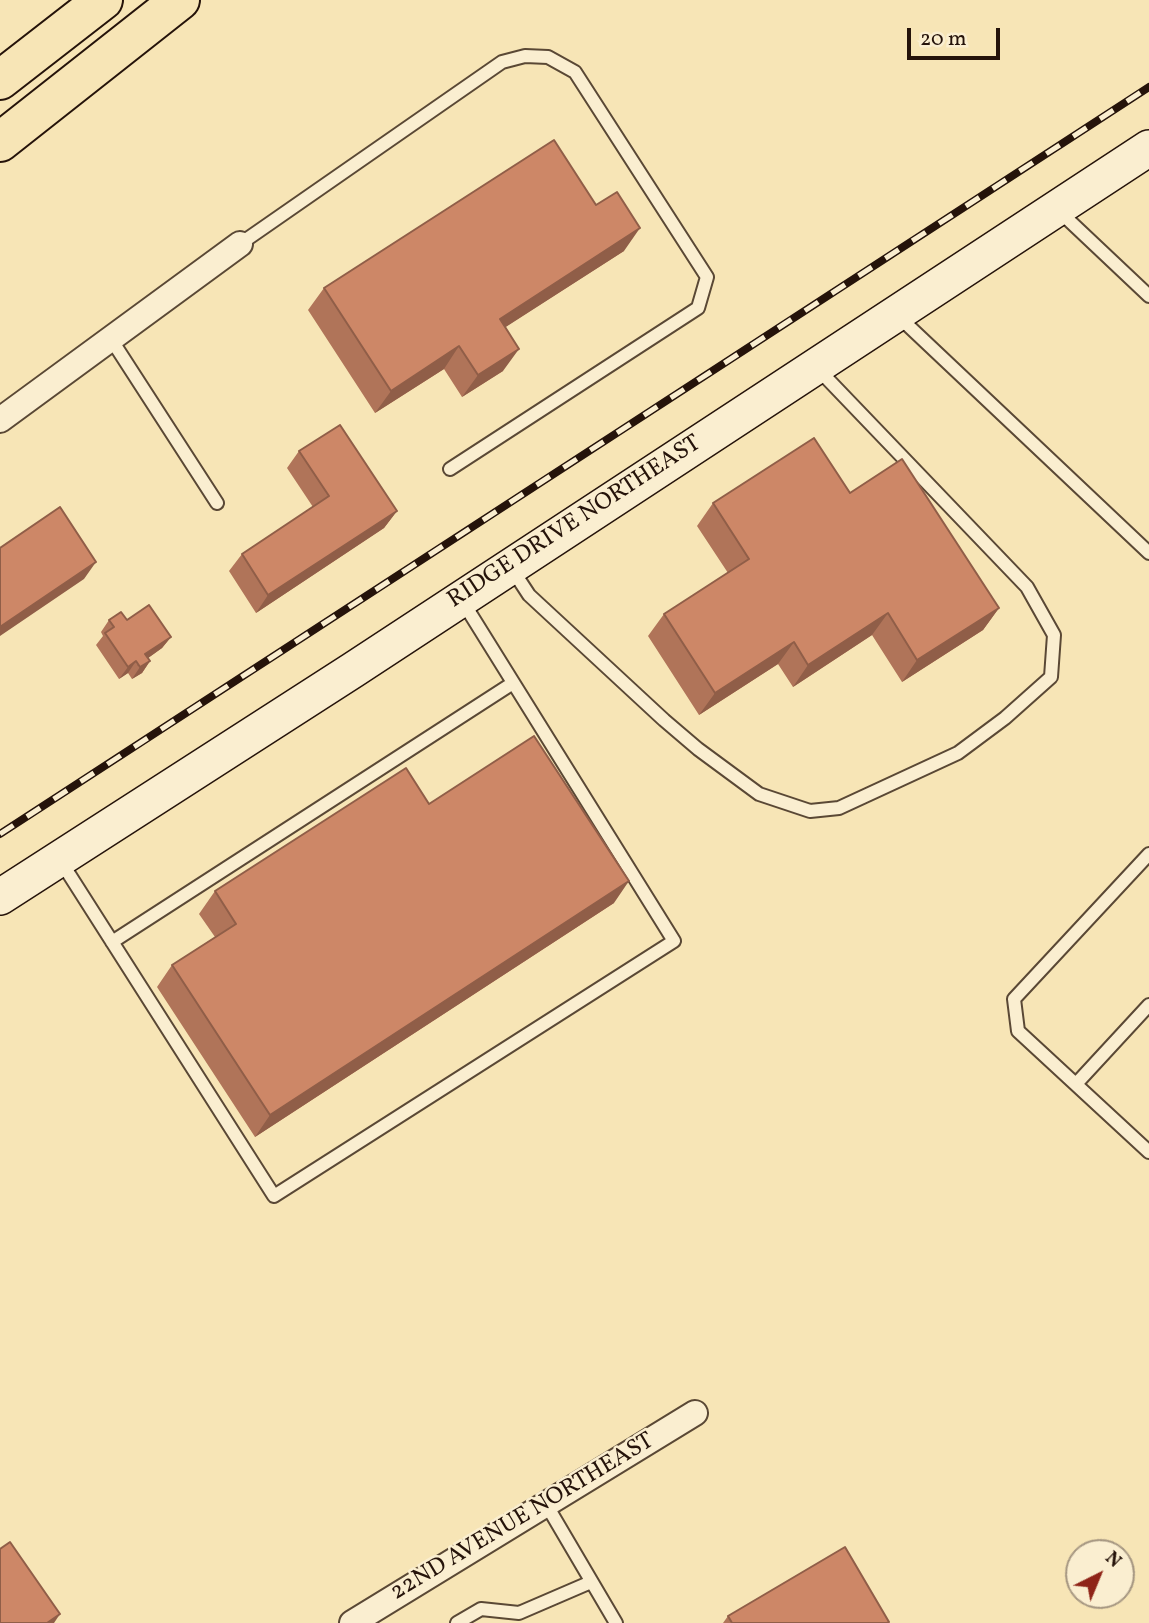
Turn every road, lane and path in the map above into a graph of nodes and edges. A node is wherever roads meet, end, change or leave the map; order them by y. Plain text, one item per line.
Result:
1 (103, 0) edge
2 (180, 0) edge
3 (0, 80) edge
4 (0, 142) edge
5 (1149, 148) edge
6 (1056, 208) junction
7 (240, 244) joint
8 (1149, 296) edge
9 (895, 313) junction
10 (111, 339) junction
11 (814, 366) junction
12 (0, 421) edge
13 (450, 469) dead end
14 (217, 503) dead end
15 (1149, 553) edge
16 (510, 566) junction
17 (461, 598) junction
18 (513, 683) junction
19 (1149, 854) edge
20 (59, 859) junction
21 (0, 897) edge
22 (113, 942) junction
23 (1149, 1005) edge
24 (1076, 1084) junction
25 (1149, 1152) edge
26 (695, 1413) dead end
27 (546, 1504) junction
28 (591, 1582) junction
29 (519, 1618) edge
30 (352, 1623) edge
31 (457, 1623) edge
32 (616, 1623) edge

1 - 3 highway
2 - 4 highway
5 - 6 street, RIDGE DRIVE NORTHEAST
6 - 8 lane
6 - 9 street, RIDGE DRIVE NORTHEAST
7 - 10 street
7 - 13 lane
9 - 11 street, RIDGE DRIVE NORTHEAST
9 - 15 lane
10 - 12 street
10 - 14 lane
11 - 16 street, RIDGE DRIVE NORTHEAST
11 - 16 lane
16 - 17 street, RIDGE DRIVE NORTHEAST
17 - 18 lane
17 - 20 street, RIDGE DRIVE NORTHEAST
18 - 22 lane
18 - 22 lane
19 - 24 lane
20 - 21 street, RIDGE DRIVE NORTHEAST
20 - 22 lane
23 - 24 lane
24 - 25 lane
26 - 27 street, 22ND AVENUE NORTHEAST
27 - 28 lane
27 - 30 street, 22ND AVENUE NORTHEAST
28 - 29 lane
28 - 32 lane
29 - 31 lane

